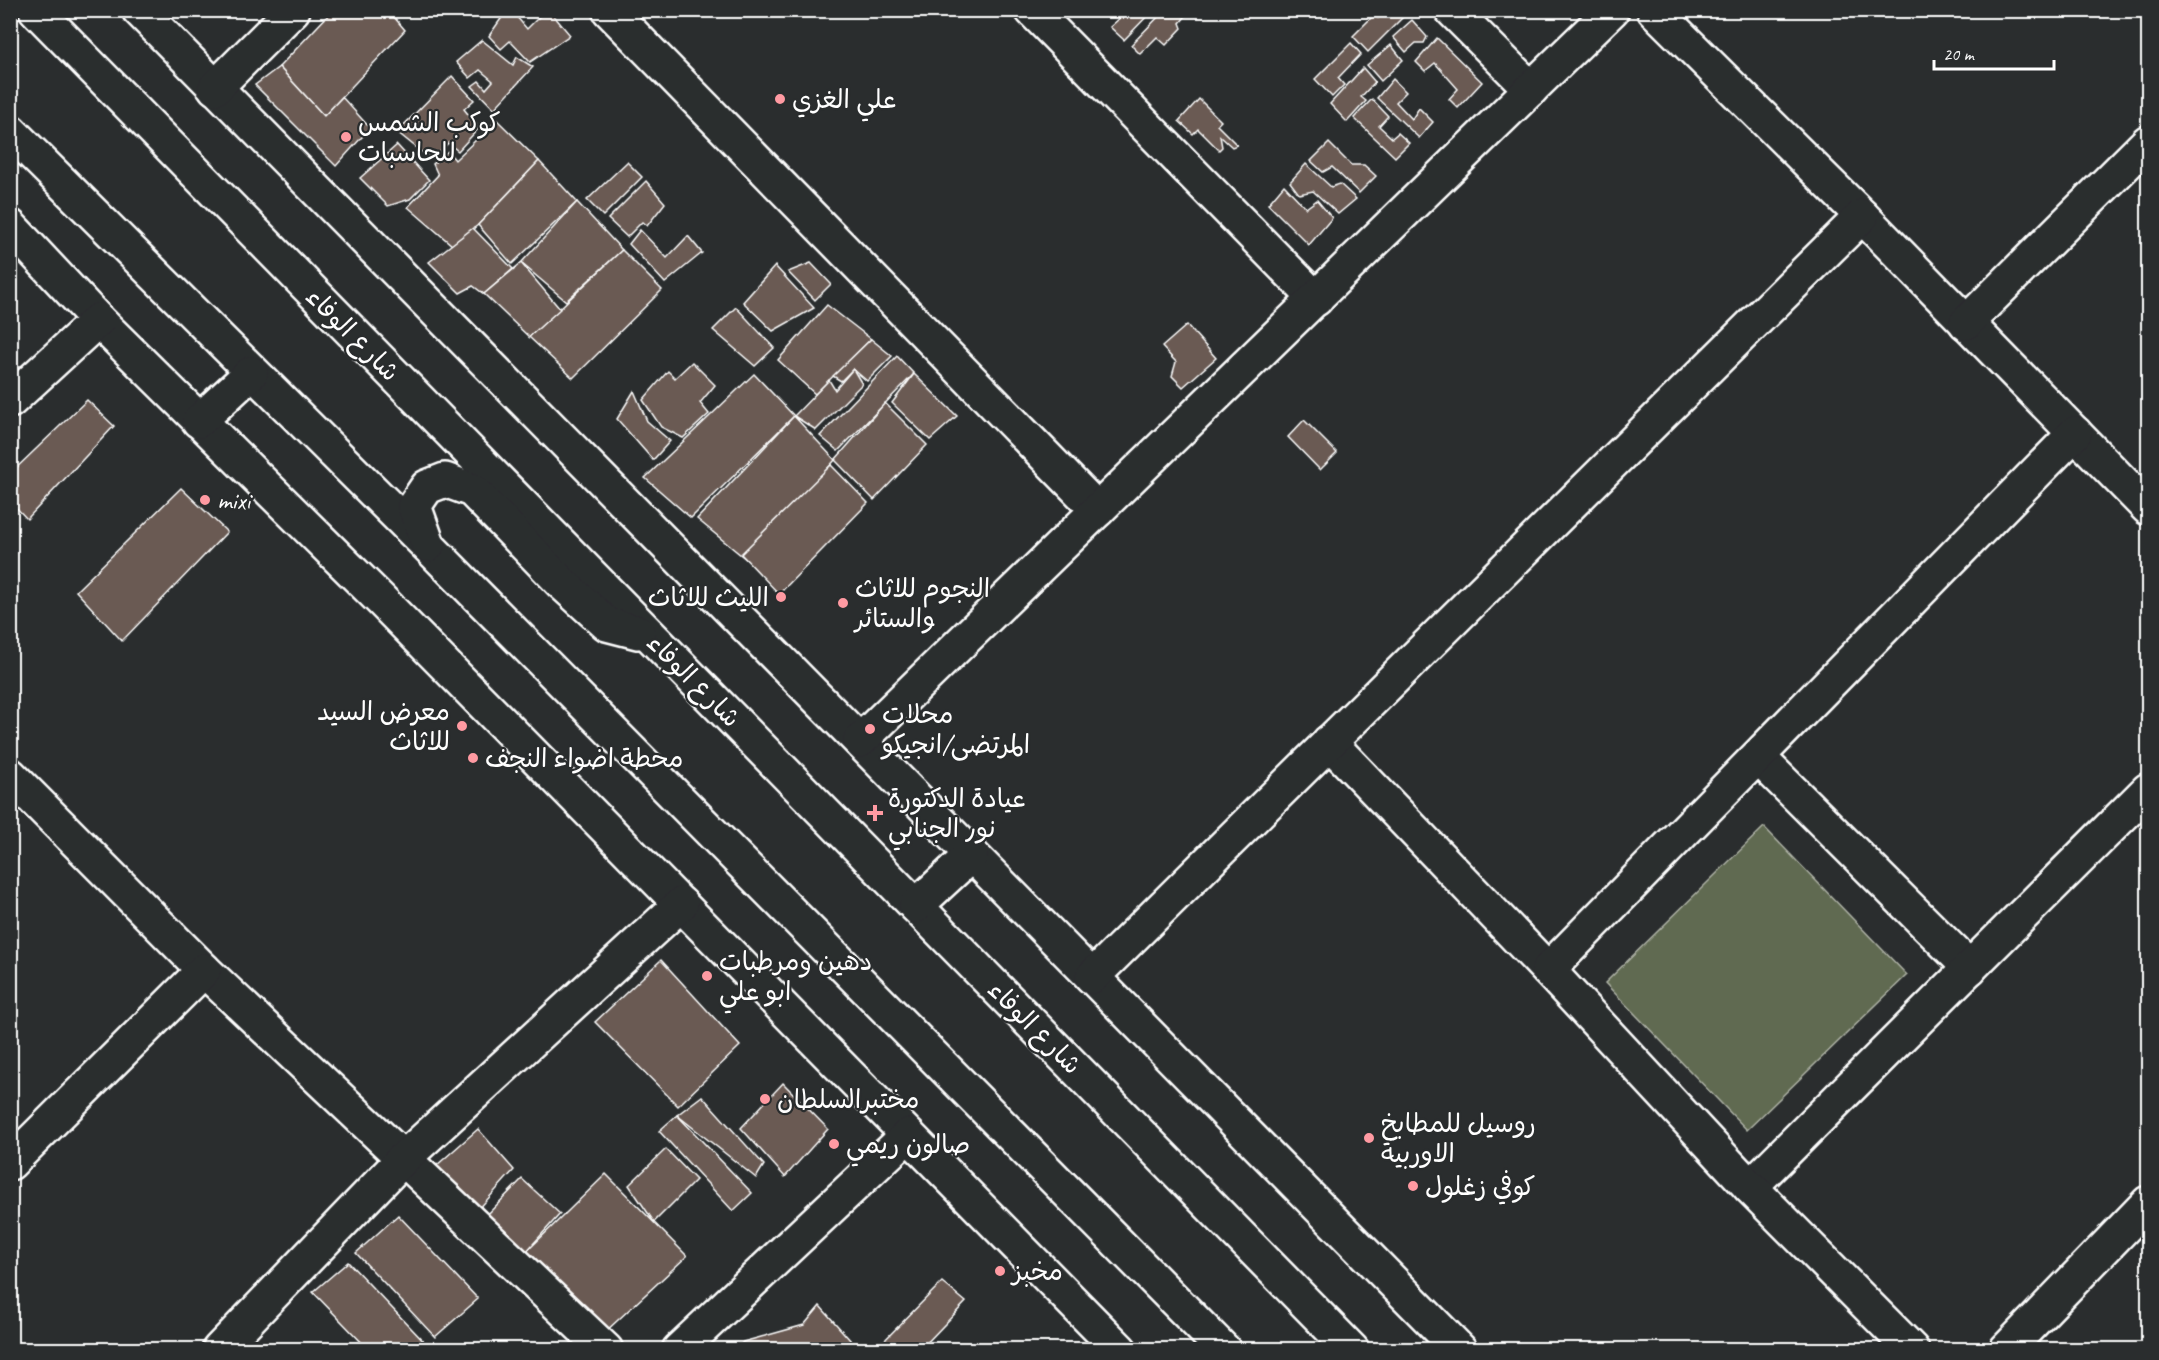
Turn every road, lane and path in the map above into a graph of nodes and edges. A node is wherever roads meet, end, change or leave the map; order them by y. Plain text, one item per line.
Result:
1 (36, 10) edge
2 (139, 10) edge
3 (293, 10) edge
4 (609, 10) edge
5 (1032, 10) edge
6 (1452, 10) edge
7 (1612, 10) edge
8 (1654, 10) edge
9 (55, 24) edge
10 (215, 88) junction
11 (1531, 89) junction
12 (10, 131) edge
13 (2148, 142) edge
14 (1862, 216) junction
15 (10, 226) edge
16 (1316, 299) junction
17 (98, 320) junction
18 (1966, 322) junction
19 (251, 373) junction
20 (10, 400) edge
21 (199, 421) junction
22 (2075, 433) junction
23 (2148, 508) edge
24 (1098, 510) junction
25 (430, 549) junction
26 (648, 634) junction
27 (860, 741) junction
28 (1329, 742) junction
29 (1758, 757) junction
30 (10, 775) edge
31 (2148, 790) edge
32 (971, 855) junction
33 (681, 904) junction
34 (916, 906) junction
35 (1970, 968) junction
36 (204, 970) junction
37 (1548, 970) junction
38 (1092, 977) junction
39 (908, 1135) junction
40 (404, 1158) junction
41 (10, 1163) edge
42 (1750, 1187) junction
43 (2148, 1203) edge
44 (219, 1350) edge
45 (606, 1350) edge
46 (679, 1350) edge
47 (1120, 1350) edge
48 (1224, 1350) edge
49 (1352, 1350) edge
50 (1460, 1350) edge
51 (1912, 1350) edge
52 (2006, 1350) edge

1 - 9 street, شارع الوفاء
2 - 10 street
3 - 10 street
4 - 24 street
5 - 16 street
6 - 11 street
7 - 11 street
8 - 14 street
9 - 26 street, شارع الوفاء
10 - 27 street
11 - 16 street
12 - 19 street
13 - 18 street
14 - 18 street
14 - 28 street
15 - 17 street
16 - 24 street
17 - 20 street
17 - 21 street
18 - 22 street
19 - 21 street
19 - 25 street
21 - 33 street
22 - 23 street
22 - 29 street
24 - 27 street
25 - 26 street
25 - 48 street
26 - 34 street, شارع الوفاء
27 - 32 street
28 - 37 street
28 - 38 street
29 - 35 street
29 - 37 street
30 - 36 street
31 - 35 street
32 - 34 street
32 - 38 street
33 - 39 street
33 - 40 street
34 - 49 street, شارع الوفاء
35 - 42 street
36 - 40 street
36 - 41 street
37 - 42 street
38 - 50 street
39 - 46 street
39 - 47 street
40 - 44 street
40 - 45 street
42 - 51 street
43 - 52 street

